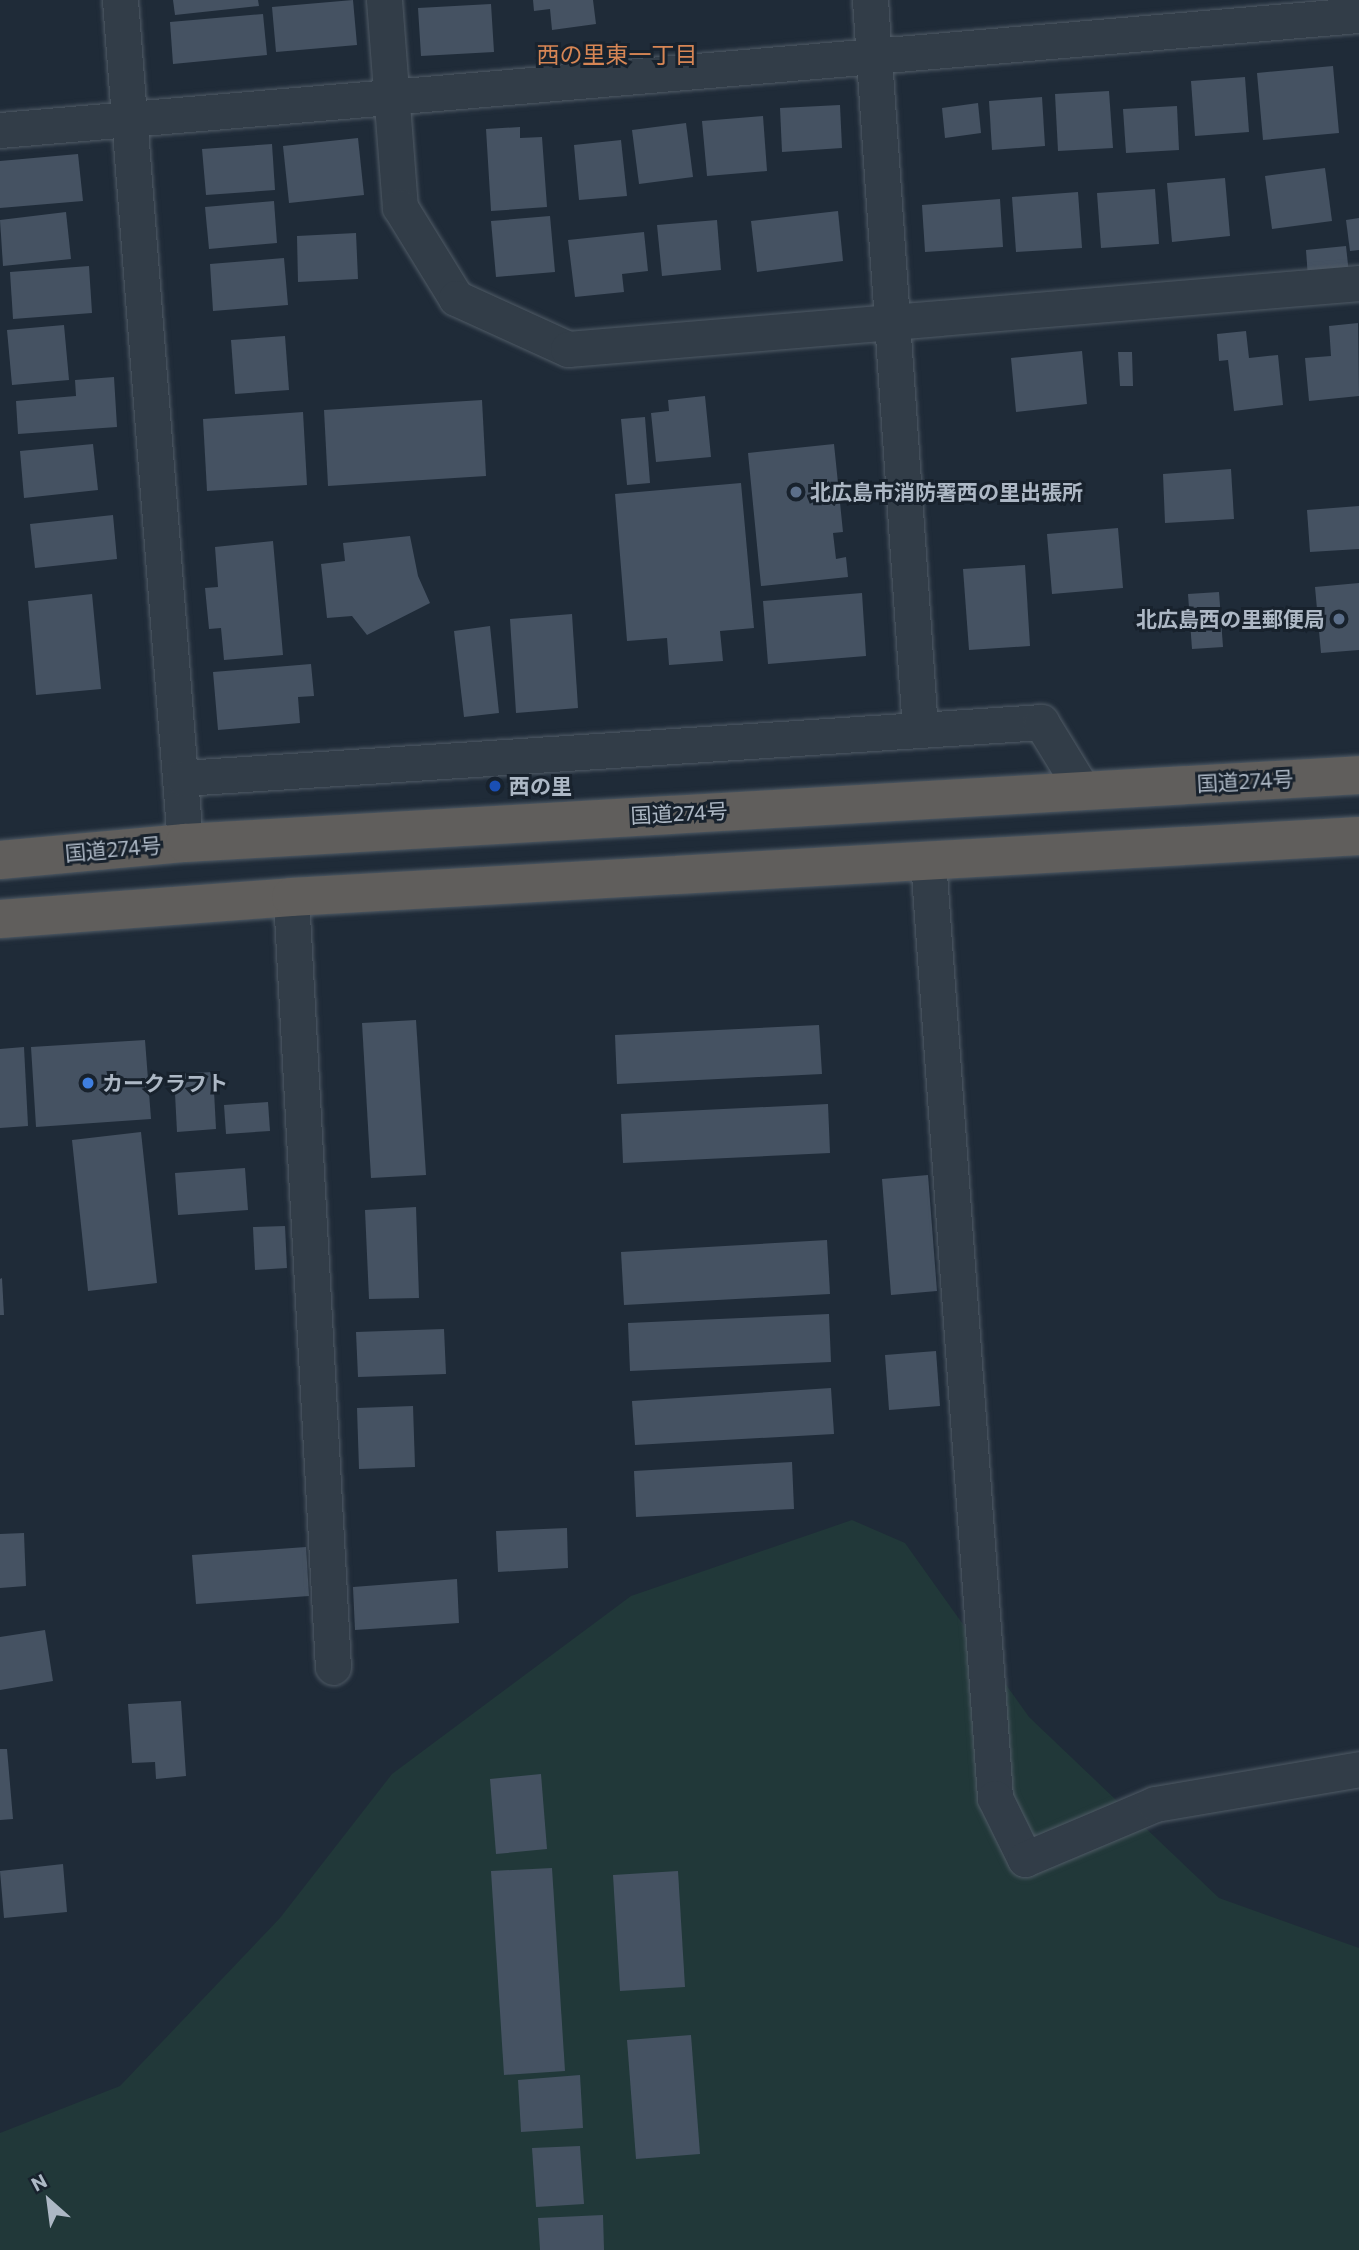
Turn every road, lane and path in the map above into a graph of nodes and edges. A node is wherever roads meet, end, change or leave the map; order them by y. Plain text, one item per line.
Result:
1 (120, 0) edge
2 (384, 0) edge
3 (870, 0) edge
4 (1359, 15) edge
5 (875, 56) junction
6 (392, 96) junction
7 (130, 121) junction
8 (0, 131) edge
9 (1359, 284) edge
10 (892, 321) junction
11 (920, 729) junction
12 (1359, 775) edge
13 (183, 778) junction
14 (1082, 789) junction
15 (1359, 836) edge
16 (185, 843) junction
17 (0, 860) edge
18 (928, 860) junction
19 (291, 897) junction
20 (0, 919) edge
21 (333, 1667) dead end
22 (1359, 1769) edge

1 - 7 street
2 - 6 street
3 - 5 street
4 - 5 street
5 - 6 street
5 - 10 street
6 - 7 street
6 - 10 street
7 - 8 street
7 - 13 street
9 - 10 street
10 - 11 street
11 - 13 street
11 - 14 street
12 - 14 highway, 国道274号
13 - 16 street
14 - 16 highway, 国道274号
15 - 18 highway
16 - 17 highway, 国道274号
18 - 19 highway
18 - 22 street
19 - 20 highway
19 - 21 street

